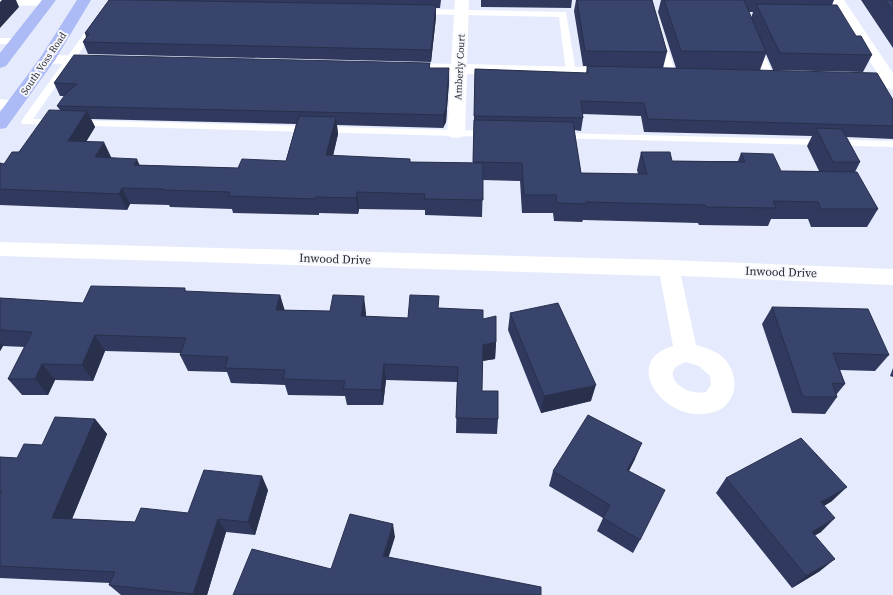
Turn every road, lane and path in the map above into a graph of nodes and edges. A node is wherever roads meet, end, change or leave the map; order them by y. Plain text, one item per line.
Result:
1 (84, 0) edge
2 (837, 0) edge
3 (48, 1) edge
4 (0, 2) edge
5 (111, 5) edge
6 (462, 7) edge
7 (406, 12) edge
8 (834, 18) edge
9 (849, 18) junction
10 (658, 31) edge
11 (751, 36) edge
12 (0, 41) edge
13 (17, 41) junction
14 (47, 60) junction
15 (70, 60) junction
16 (117, 61) edge
17 (0, 64) edge
18 (403, 68) edge
19 (459, 69) junction
20 (571, 72) junction
21 (633, 73) edge
22 (671, 74) edge
23 (769, 76) edge
24 (837, 78) edge
25 (891, 82) edge
26 (7, 105) edge
27 (0, 124) edge
28 (456, 133) junction
29 (503, 134) edge
30 (543, 135) edge
31 (893, 144) edge
32 (0, 249) edge
33 (669, 268) junction
34 (893, 277) edge
35 (686, 352) dead end

1 - 14 main road, South Voss Road
2 - 9 street
3 - 4 lane
3 - 13 main road
5 - 15 lane
6 - 7 lane
6 - 19 street, Amberly Court
6 - 20 lane
8 - 9 lane
9 - 25 street
10 - 22 lane
11 - 23 lane
12 - 13 lane
13 - 17 main road
14 - 15 street
14 - 26 main road, South Voss Road
15 - 16 street
15 - 28 lane
18 - 19 street
19 - 20 street
19 - 28 street, Amberly Court
20 - 21 street
24 - 25 street
26 - 27 main road, South Voss Road
28 - 29 lane
30 - 31 lane
32 - 33 street, Inwood Drive
33 - 34 street, Inwood Drive
33 - 35 street

